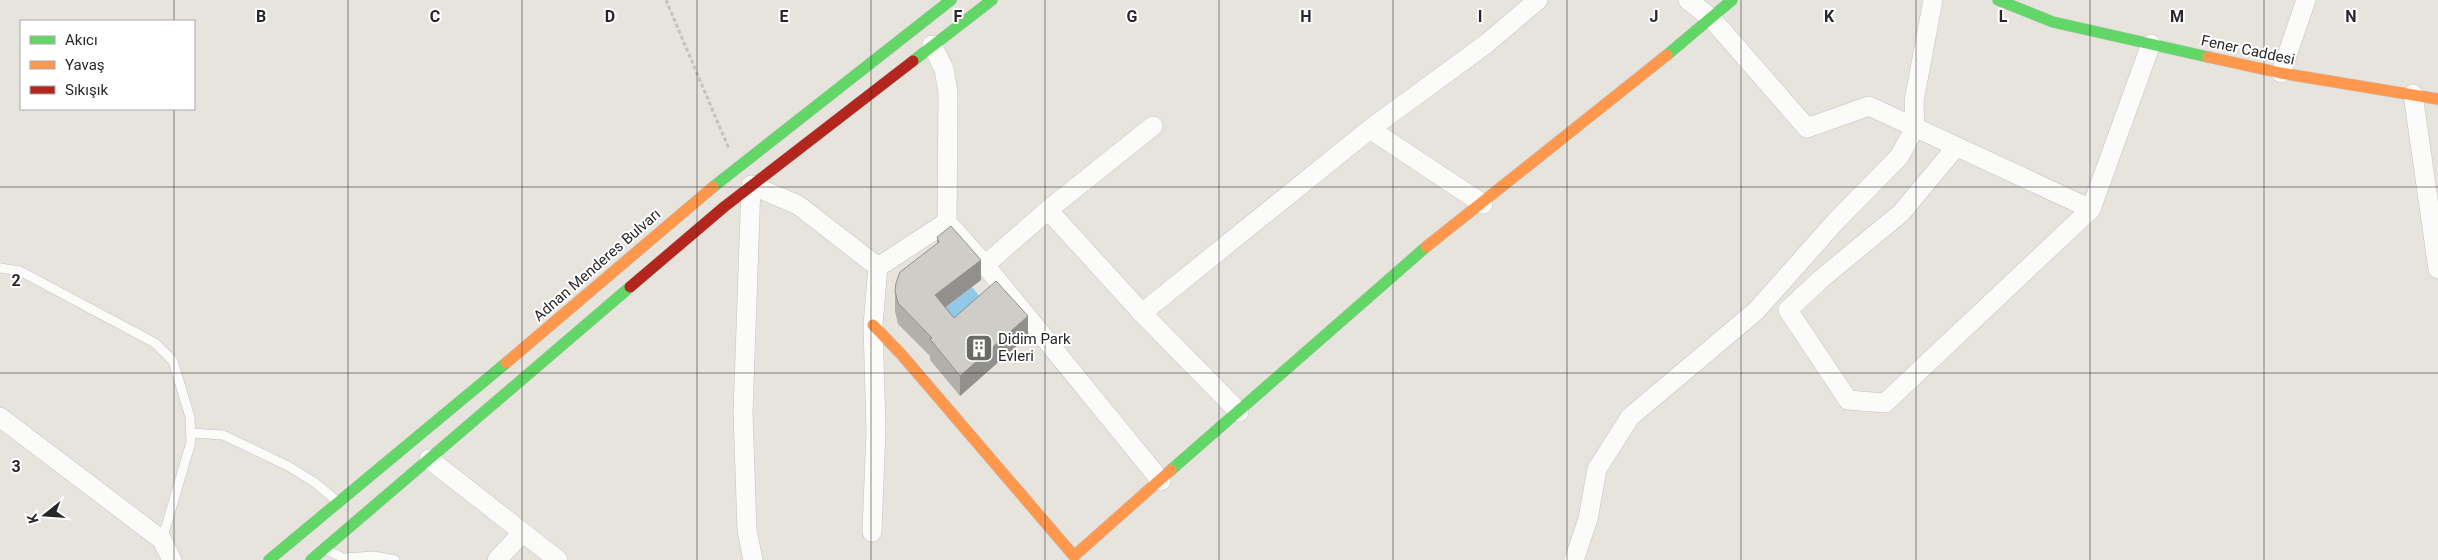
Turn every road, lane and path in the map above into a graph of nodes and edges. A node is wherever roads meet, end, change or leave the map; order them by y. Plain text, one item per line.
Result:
1 (666, 0) edge
2 (951, 0) edge
3 (992, 0) edge
4 (1688, 0) edge
5 (1732, 0) edge
6 (1933, 0) edge
7 (1998, 0) edge
8 (2306, 0) edge
9 (1532, 2) edge
10 (1712, 19) junction
11 (2152, 44) junction
12 (932, 45) junction
13 (2281, 73) junction
14 (2413, 94) junction
15 (2437, 94) edge
16 (1153, 126) dead end
17 (1915, 128) junction
18 (1370, 129) junction
19 (1956, 147) junction
20 (738, 168) junction
21 (751, 185) junction
22 (1483, 204) junction
23 (2091, 209) junction
24 (1048, 210) junction
25 (947, 222) junction
26 (1800, 262) junction
27 (985, 265) junction
28 (878, 267) junction
29 (0, 268) edge
30 (2438, 269) edge
31 (1820, 279) junction
32 (1142, 313) junction
33 (873, 325) junction
34 (1239, 412) junction
35 (0, 417) edge
36 (191, 433) junction
37 (429, 459) junction
38 (1161, 481) junction
39 (339, 503) junction
40 (872, 532) dead end
41 (522, 533) junction
42 (162, 540) junction
43 (324, 549) junction
44 (172, 560) edge
45 (269, 560) edge
46 (311, 560) edge
47 (395, 560) edge
48 (497, 560) edge
49 (558, 560) edge
50 (753, 560) edge
51 (1574, 560) edge

1 - 20 path
2 - 20 main road, Adnan Menderes Bulvarı
3 - 12 main road
4 - 10 street
5 - 10 main road
6 - 17 street
7 - 11 main road, Fener Caddesi
8 - 13 street
9 - 18 street
10 - 17 street
10 - 22 main road
11 - 13 main road, Fener Caddesi
11 - 23 street
12 - 21 main road
12 - 25 street
13 - 14 main road, Fener Caddesi
14 - 15 main road, Fener Caddesi
14 - 30 street
16 - 24 street
17 - 19 street
17 - 26 street
18 - 22 street
18 - 32 street
19 - 23 street
19 - 31 street
20 - 39 main road, Adnan Menderes Bulvarı
21 - 28 street
21 - 37 main road
21 - 50 street
22 - 34 main road
23 - 31 street
24 - 27 street
24 - 32 street
25 - 27 street
25 - 28 street
26 - 31 street
26 - 51 street
27 - 38 street
28 - 33 street
29 - 36 lane
32 - 34 street
33 - 38 main road
33 - 40 street
34 - 38 main road
35 - 42 street
36 - 39 lane
36 - 42 lane
37 - 41 street
37 - 43 main road
39 - 45 main road, Adnan Menderes Bulvarı
41 - 48 street
41 - 49 street
42 - 44 street
43 - 46 main road
43 - 47 lane

